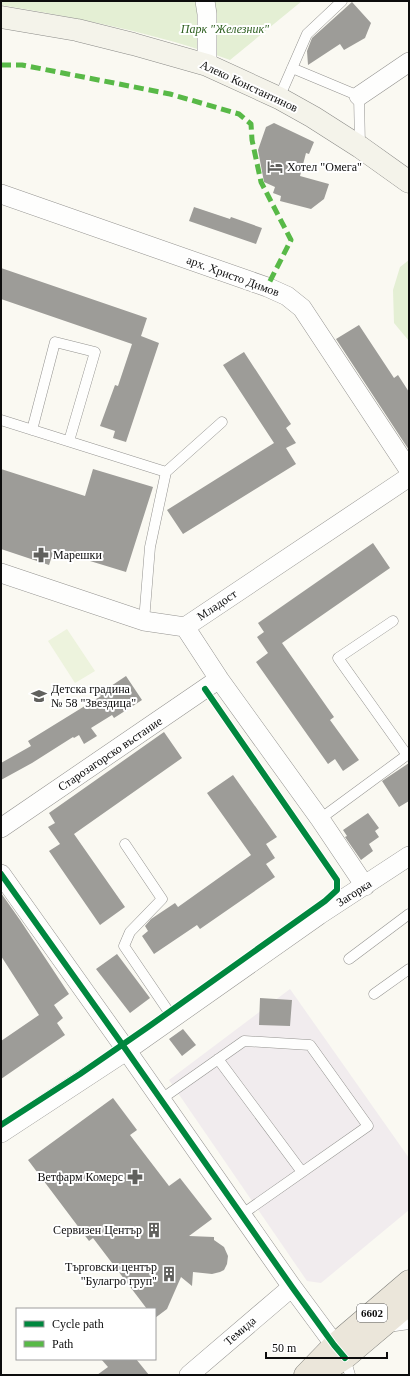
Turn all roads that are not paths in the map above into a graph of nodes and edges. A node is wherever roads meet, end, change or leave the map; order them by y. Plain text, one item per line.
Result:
1 (205, 1) edge
2 (342, 1) edge
3 (1, 17) edge
4 (409, 62) edge
5 (207, 65) junction
6 (292, 68) junction
7 (359, 96) junction
8 (279, 98) junction
9 (360, 147) junction
10 (409, 182) edge
11 (1, 194) edge
12 (1, 420) edge
13 (222, 422) dead end
14 (32, 430) junction
15 (69, 441) junction
16 (409, 470) edge
17 (166, 472) junction
18 (409, 477) edge
19 (1, 573) edge
20 (144, 620) junction
21 (393, 620) dead end
22 (185, 627) junction
23 (219, 679) junction
24 (320, 819) junction
25 (1, 828) edge
26 (125, 844) dead end
27 (409, 856) edge
28 (1, 874) edge
29 (365, 886) junction
30 (409, 914) edge
31 (349, 959) dead end
32 (409, 969) edge
33 (374, 994) dead end
34 (173, 1018) junction
35 (126, 1051) junction
36 (218, 1059) junction
37 (160, 1100) junction
38 (1, 1133) edge
39 (302, 1172) junction
40 (241, 1215) junction
41 (409, 1282) edge
42 (292, 1287) junction
43 (409, 1304) edge
44 (409, 1324) edge
45 (380, 1328) junction
46 (343, 1360) edge
47 (189, 1375) edge
48 (305, 1375) edge
49 (319, 1375) edge

1 - 5 street
2 - 6 lane
3 - 5 street, Алеко Константинов
4 - 7 street
5 - 8 street, Алеко Константинов
6 - 7 lane
6 - 8 lane
7 - 9 lane
8 - 9 street, Алеко Константинов
9 - 10 street, Алеко Константинов
11 - 16 street, арх. Христо Димов
12 - 14 lane
13 - 17 lane
14 - 15 lane
14 - 15 lane
15 - 17 lane
17 - 20 lane
18 - 22 street, Младост
19 - 20 street, Младост
20 - 22 street, Младост
21 - 24 lane
22 - 23 street
23 - 24 street
23 - 25 street, Старозагорско въстание
24 - 29 street
26 - 34 lane
27 - 29 street, Загорка
28 - 35 street
29 - 34 street, Загорка
30 - 31 lane
32 - 33 lane
34 - 35 street, Загорка
35 - 37 street
35 - 38 street, Загорка
36 - 37 lane
36 - 39 lane
36 - 39 lane
37 - 40 street
39 - 40 lane
40 - 42 street
41 - 46 main road, 6602
42 - 46 street
42 - 47 street, Темида
43 - 45 main road, 6602
44 - 45 lane
45 - 46 main road, 6602
46 - 48 main road, 6602
46 - 49 main road, 6602

